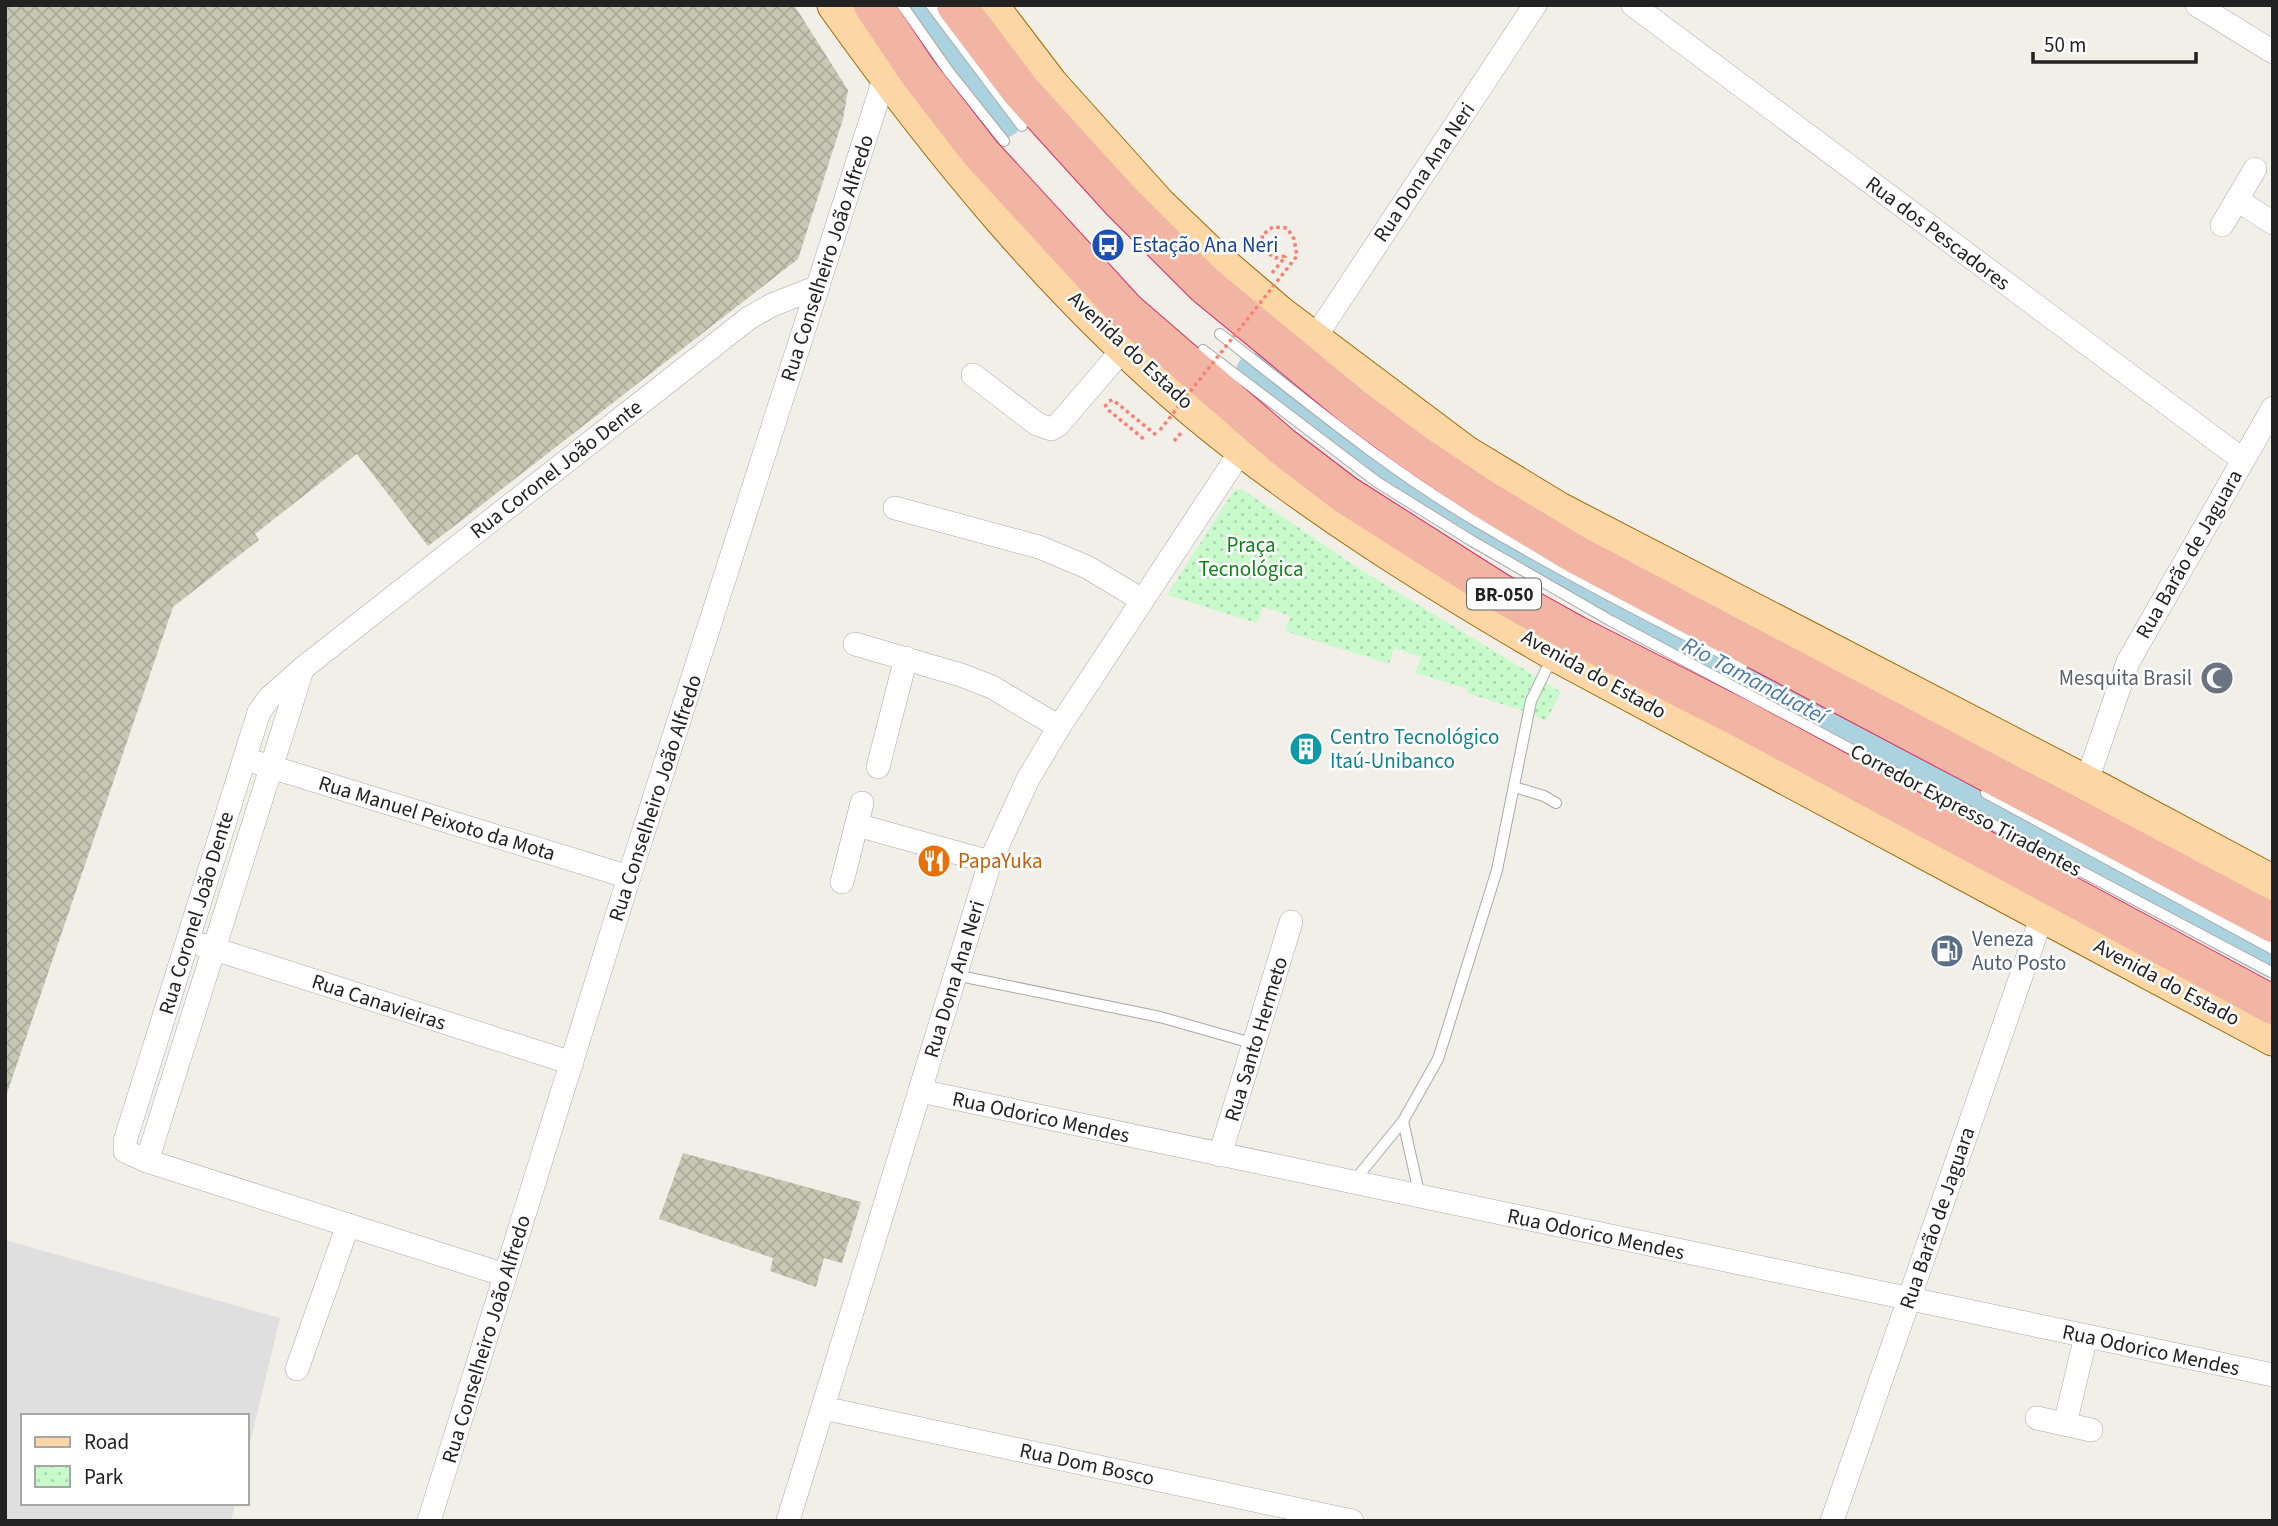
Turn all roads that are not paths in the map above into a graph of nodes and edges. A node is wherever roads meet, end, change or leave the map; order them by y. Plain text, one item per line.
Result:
1 (835, 5) edge
2 (873, 5) edge
3 (902, 5) edge
4 (931, 5) edge
5 (956, 5) edge
6 (990, 5) edge
7 (1535, 5) edge
8 (1633, 5) edge
9 (2197, 5) edge
10 (2273, 52) edge
11 (885, 76) junction
12 (1022, 126) dead end
13 (1004, 141) dead end
14 (2255, 169) dead end
15 (2236, 200) junction
16 (2273, 223) edge
17 (2222, 225) dead end
18 (818, 287) junction
19 (1220, 334) dead end
20 (1314, 339) junction
21 (1125, 347) junction
22 (1203, 350) dead end
23 (973, 375) dead end
24 (2273, 408) edge
25 (1243, 448) junction
26 (2243, 460) junction
27 (895, 508) dead end
28 (1142, 600) junction
29 (855, 644) dead end
30 (1558, 655) junction
31 (906, 658) junction
32 (303, 668) junction
33 (1753, 669) dead end
34 (1059, 727) junction
35 (244, 759) junction
36 (272, 767) junction
37 (878, 767) dead end
38 (2086, 783) junction
39 (1971, 785) dead end
40 (1514, 787) junction
41 (1556, 803) dead end
42 (990, 862) junction
43 (629, 877) junction
44 (842, 883) dead end
45 (2273, 883) edge
46 (2042, 916) junction
47 (1292, 922) dead end
48 (2273, 923) edge
49 (186, 940) junction
50 (2273, 948) edge
51 (214, 949) junction
52 (2273, 973) edge
53 (955, 975) junction
54 (2273, 1005) edge
55 (2273, 1038) edge
56 (1255, 1044) junction
57 (572, 1063) junction
58 (920, 1091) junction
59 (1403, 1121) junction
60 (1220, 1155) junction
61 (147, 1161) junction
62 (1353, 1183) junction
63 (1420, 1197) junction
64 (348, 1225) junction
65 (505, 1275) junction
66 (1908, 1300) junction
67 (2086, 1336) junction
68 (296, 1369) dead end
69 (2273, 1375) edge
70 (823, 1408) junction
71 (2037, 1418) dead end
72 (2065, 1424) junction
73 (2091, 1430) dead end
74 (1298, 1515) edge
75 (429, 1521) edge
76 (788, 1521) edge
77 (1352, 1521) edge
78 (1832, 1521) edge

1 - 11 main road, Avenida do Estado
2 - 54 highway, Avenida do Estado / BR-050
3 - 13 lane
4 - 12 lane
5 - 48 highway
6 - 20 main road
7 - 20 street, Rua Dona Ana Neri
8 - 26 street, Rua dos Pescadores
9 - 10 street
11 - 18 street, Rua Conselheiro João Alfredo
11 - 21 main road, Avenida do Estado
14 - 15 street
15 - 16 street
15 - 17 street
18 - 32 street, Rua Coronel João Dente
18 - 43 street, Rua Conselheiro João Alfredo
19 - 33 lane
20 - 38 main road
21 - 23 street
21 - 25 main road, Avenida do Estado
22 - 52 lane, Corredor Expresso Tiradentes
24 - 26 street, Rua Barão de Jaguara
25 - 28 street, Rua Dona Ana Neri
25 - 30 main road, Avenida do Estado
26 - 38 street, Rua Barão de Jaguara
27 - 28 street
28 - 34 street, Rua Dona Ana Neri
29 - 31 street
30 - 40 lane
30 - 46 main road, Avenida do Estado
31 - 34 street
31 - 37 street
32 - 35 street, Rua Coronel João Dente
32 - 36 street, Rua Coronel João Dente
34 - 42 street, Rua Dona Ana Neri
35 - 36 street, Rua Manuel Peixoto da Mota
35 - 49 street, Rua Coronel João Dente
36 - 43 street, Rua Manuel Peixoto da Mota
36 - 51 street, Rua Coronel João Dente
38 - 45 main road
39 - 50 lane, Corredor Expresso Tiradentes
40 - 41 lane
40 - 59 lane
42 - 44 street
42 - 53 street, Rua Dona Ana Neri
43 - 57 street, Rua Conselheiro João Alfredo
46 - 55 main road, Avenida do Estado
46 - 66 street, Rua Barão de Jaguara
47 - 56 street, Rua Santo Hermeto
49 - 51 street, Rua Canavieiras
49 - 61 street, Rua Coronel João Dente
51 - 57 street, Rua Canavieiras
51 - 61 street, Rua Coronel João Dente
53 - 56 lane
53 - 58 street, Rua Dona Ana Neri
56 - 60 street, Rua Santo Hermeto
57 - 65 street, Rua Conselheiro João Alfredo
58 - 60 street, Rua Odorico Mendes
58 - 70 street, Rua Dona Ana Neri
59 - 62 lane
59 - 63 lane
60 - 62 street, Rua Odorico Mendes
61 - 64 street, Rua Coronel João Dente
62 - 63 street, Rua Odorico Mendes
63 - 66 street, Rua Odorico Mendes
64 - 65 street, Rua Coronel João Dente
64 - 68 street
65 - 75 street, Rua Conselheiro João Alfredo
66 - 67 street, Rua Odorico Mendes
66 - 78 street, Rua Barão de Jaguara
67 - 69 street, Rua Odorico Mendes
67 - 72 street
70 - 74 street, Rua Dom Bosco
70 - 76 street, Rua Dona Ana Neri
71 - 72 street
72 - 73 street
74 - 77 street, Rua Dom Bosco

